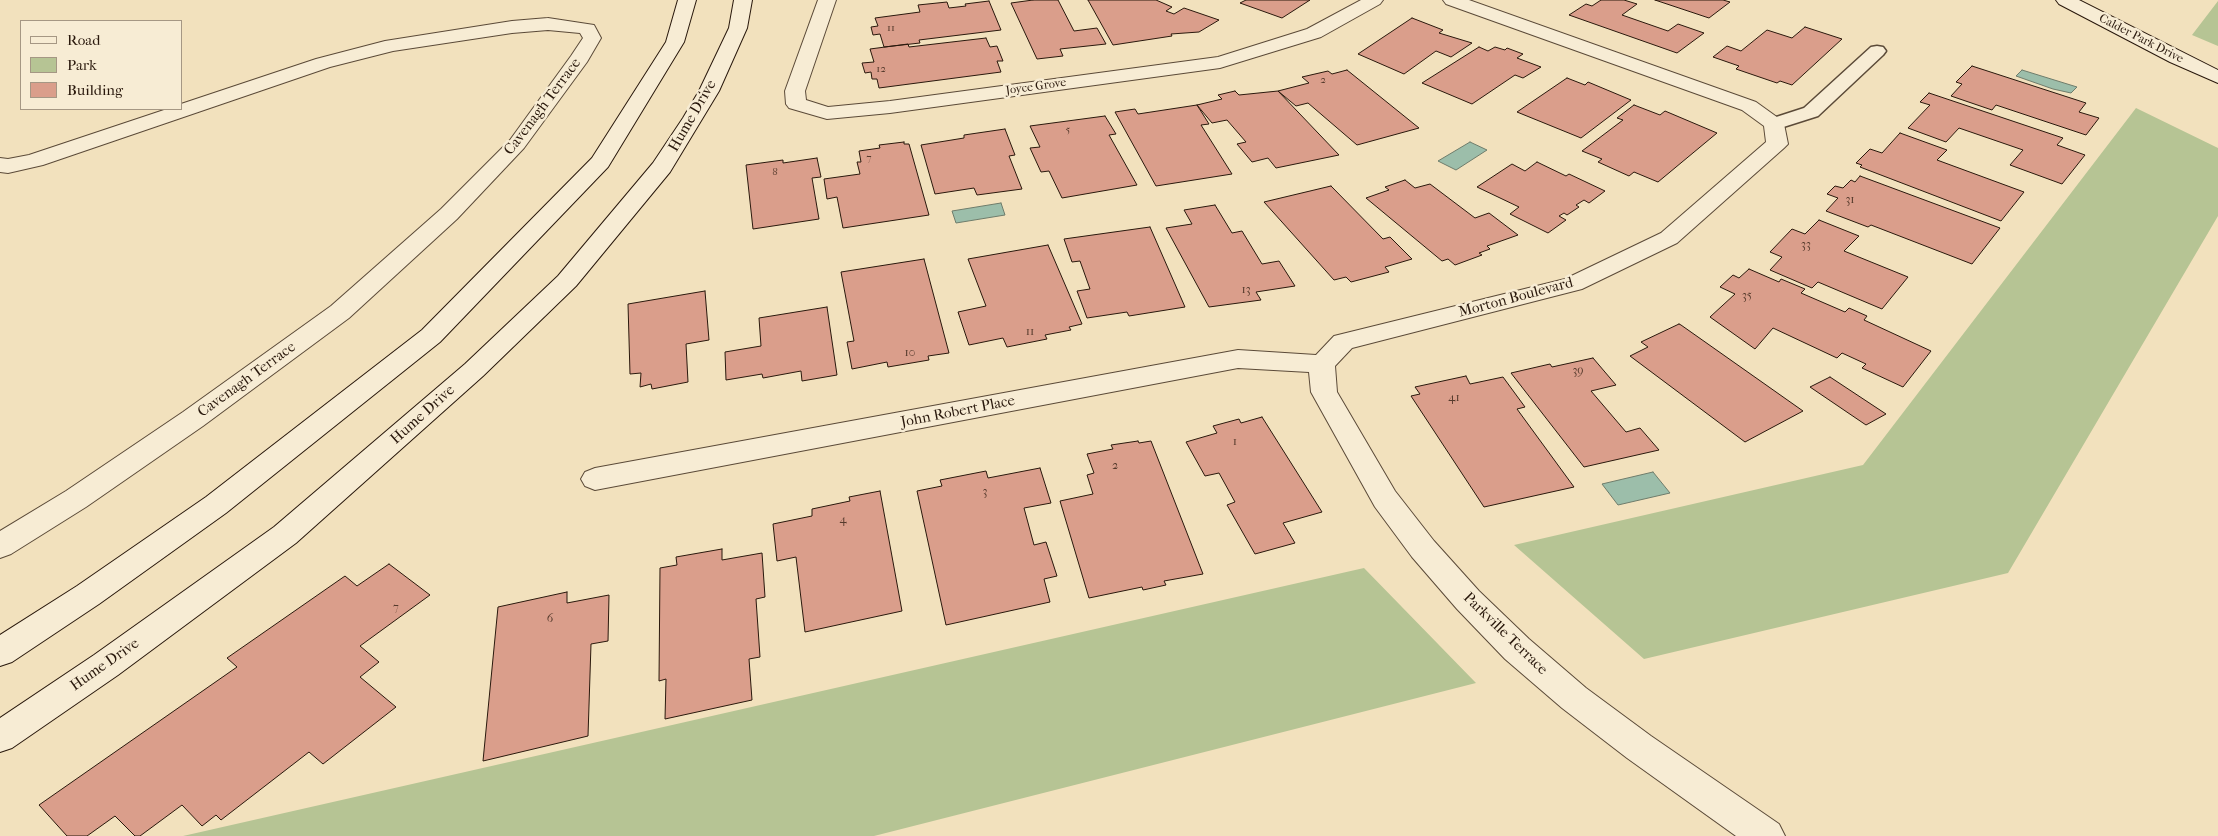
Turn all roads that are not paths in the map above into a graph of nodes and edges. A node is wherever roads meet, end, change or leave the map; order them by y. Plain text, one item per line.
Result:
1 (687, 0) edge
2 (743, 0) edge
3 (827, 0) edge
4 (1374, 0) edge
5 (1452, 0) edge
6 (2066, 0) edge
7 (1512, 2) dead end
8 (1493, 14) junction
9 (1877, 51) dead end
10 (2218, 77) edge
11 (1774, 124) junction
12 (0, 165) edge
13 (1322, 364) junction
14 (595, 479) dead end
15 (0, 546) edge
16 (0, 652) edge
17 (0, 737) edge
18 (1766, 836) edge

1 - 16 street
2 - 17 street, Hume Drive
3 - 4 street, Joyce Grove
5 - 8 street
6 - 10 street, Calder Park Drive
7 - 8 street
8 - 11 street
9 - 11 lane
11 - 13 street, Morton Boulevard
12 - 15 street, Cavenagh Terrace
13 - 14 street, John Robert Place
13 - 18 street, Parkville Terrace

